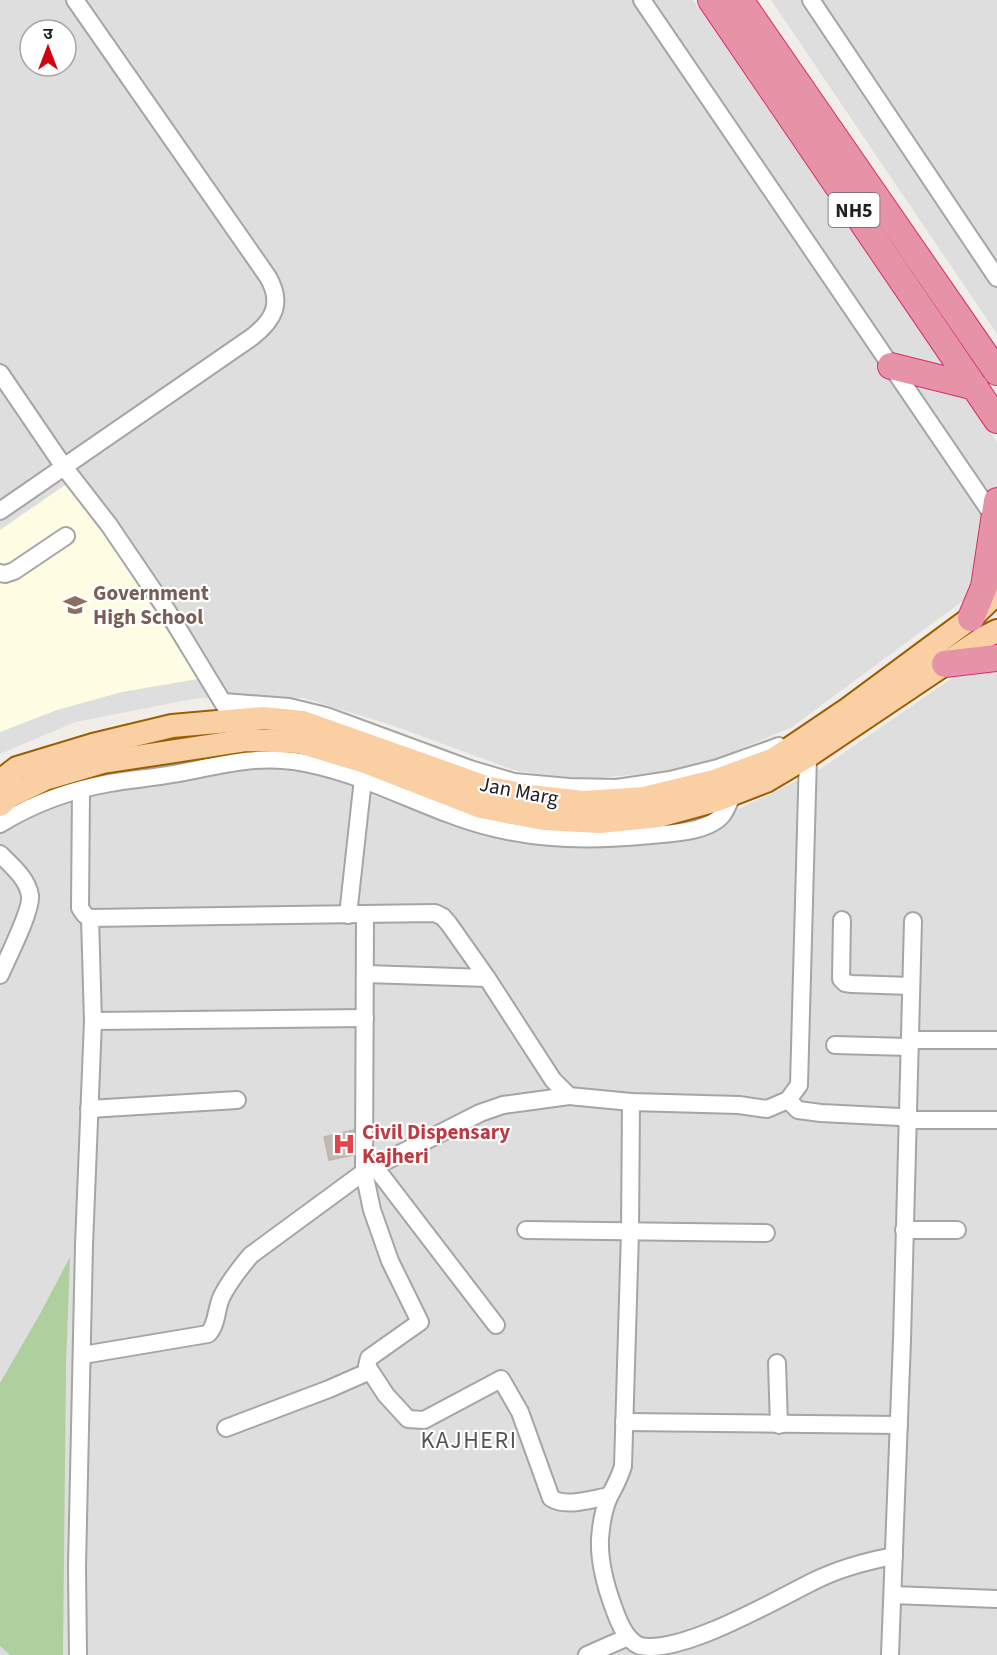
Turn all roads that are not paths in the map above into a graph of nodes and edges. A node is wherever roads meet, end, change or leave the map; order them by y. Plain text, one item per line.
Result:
1 (75, 0) edge
2 (642, 0) edge
3 (711, 0) edge
4 (740, 0) edge
5 (811, 0) edge
6 (997, 278) edge
7 (891, 366) junction
8 (997, 372) edge
9 (0, 373) edge
10 (975, 387) junction
11 (997, 420) edge
12 (64, 467) junction
13 (996, 509) edge
14 (0, 511) edge
15 (66, 536) dead end
16 (0, 573) edge
17 (997, 593) edge
18 (964, 624) junction
19 (997, 631) edge
20 (997, 658) edge
21 (945, 664) junction
22 (228, 711) junction
23 (803, 742) junction
24 (364, 771) junction
25 (0, 781) edge
26 (81, 790) junction
27 (0, 805) edge
28 (0, 824) edge
29 (0, 854) edge
30 (348, 915) junction
31 (365, 915) junction
32 (90, 918) junction
33 (842, 920) dead end
34 (913, 921) dead end
35 (366, 974) junction
36 (0, 975) edge
37 (487, 978) junction
38 (911, 986) junction
39 (365, 1018) junction
40 (93, 1021) junction
41 (997, 1040) edge
42 (910, 1043) junction
43 (835, 1045) dead end
44 (569, 1096) junction
45 (237, 1100) dead end
46 (788, 1100) junction
47 (631, 1102) junction
48 (89, 1109) junction
49 (907, 1120) junction
50 (997, 1120) edge
51 (369, 1169) junction
52 (526, 1230) dead end
53 (904, 1230) junction
54 (957, 1230) dead end
55 (630, 1232) junction
56 (766, 1233) dead end
57 (496, 1325) dead end
58 (83, 1355) junction
59 (777, 1363) dead end
60 (370, 1371) junction
61 (624, 1422) junction
62 (779, 1425) junction
63 (899, 1425) junction
64 (226, 1428) dead end
65 (609, 1496) junction
66 (894, 1556) junction
67 (893, 1596) junction
68 (997, 1599) edge
69 (628, 1637) junction
70 (662, 1652) edge
71 (78, 1655) edge
72 (587, 1655) edge
73 (890, 1655) edge

1 - 12 street
2 - 7 street
3 - 10 highway, NH5 / NH5
4 - 8 highway, NH5 / NH5
5 - 6 street
7 - 10 highway
7 - 13 street
9 - 12 street
10 - 11 highway, NH5 / NH5
12 - 14 street
12 - 22 street
13 - 18 highway
15 - 16 street
17 - 18 main road, Jan Marg
18 - 23 main road, Jan Marg
19 - 21 main road, Jan Marg
20 - 21 highway
21 - 23 main road, Jan Marg
22 - 23 main road, Jan Marg
22 - 25 main road, Jan Marg
23 - 24 main road, Jan Marg
23 - 46 street
24 - 26 street
24 - 27 main road, Jan Marg
24 - 30 street
26 - 28 street
26 - 32 street
29 - 36 street
30 - 31 street
30 - 32 street
31 - 35 street
31 - 37 street
32 - 40 street
33 - 38 street
34 - 38 street
35 - 37 street
35 - 39 street
37 - 44 street
38 - 42 street
39 - 40 street
39 - 51 street
40 - 48 street
41 - 42 street
42 - 43 street
42 - 49 street
44 - 47 street
44 - 51 street
45 - 48 street
46 - 47 street
46 - 49 street
47 - 55 street
48 - 58 street
49 - 50 street
49 - 53 street
51 - 57 street
51 - 58 street
51 - 60 street
52 - 55 street
53 - 54 street
53 - 63 street
55 - 56 street
55 - 61 street
58 - 71 street
59 - 62 street
60 - 64 street
60 - 65 street
61 - 62 street
61 - 65 street
62 - 63 street
63 - 66 street
65 - 69 street
66 - 67 street
66 - 70 street
67 - 68 street
67 - 73 street
69 - 70 street
69 - 72 street

